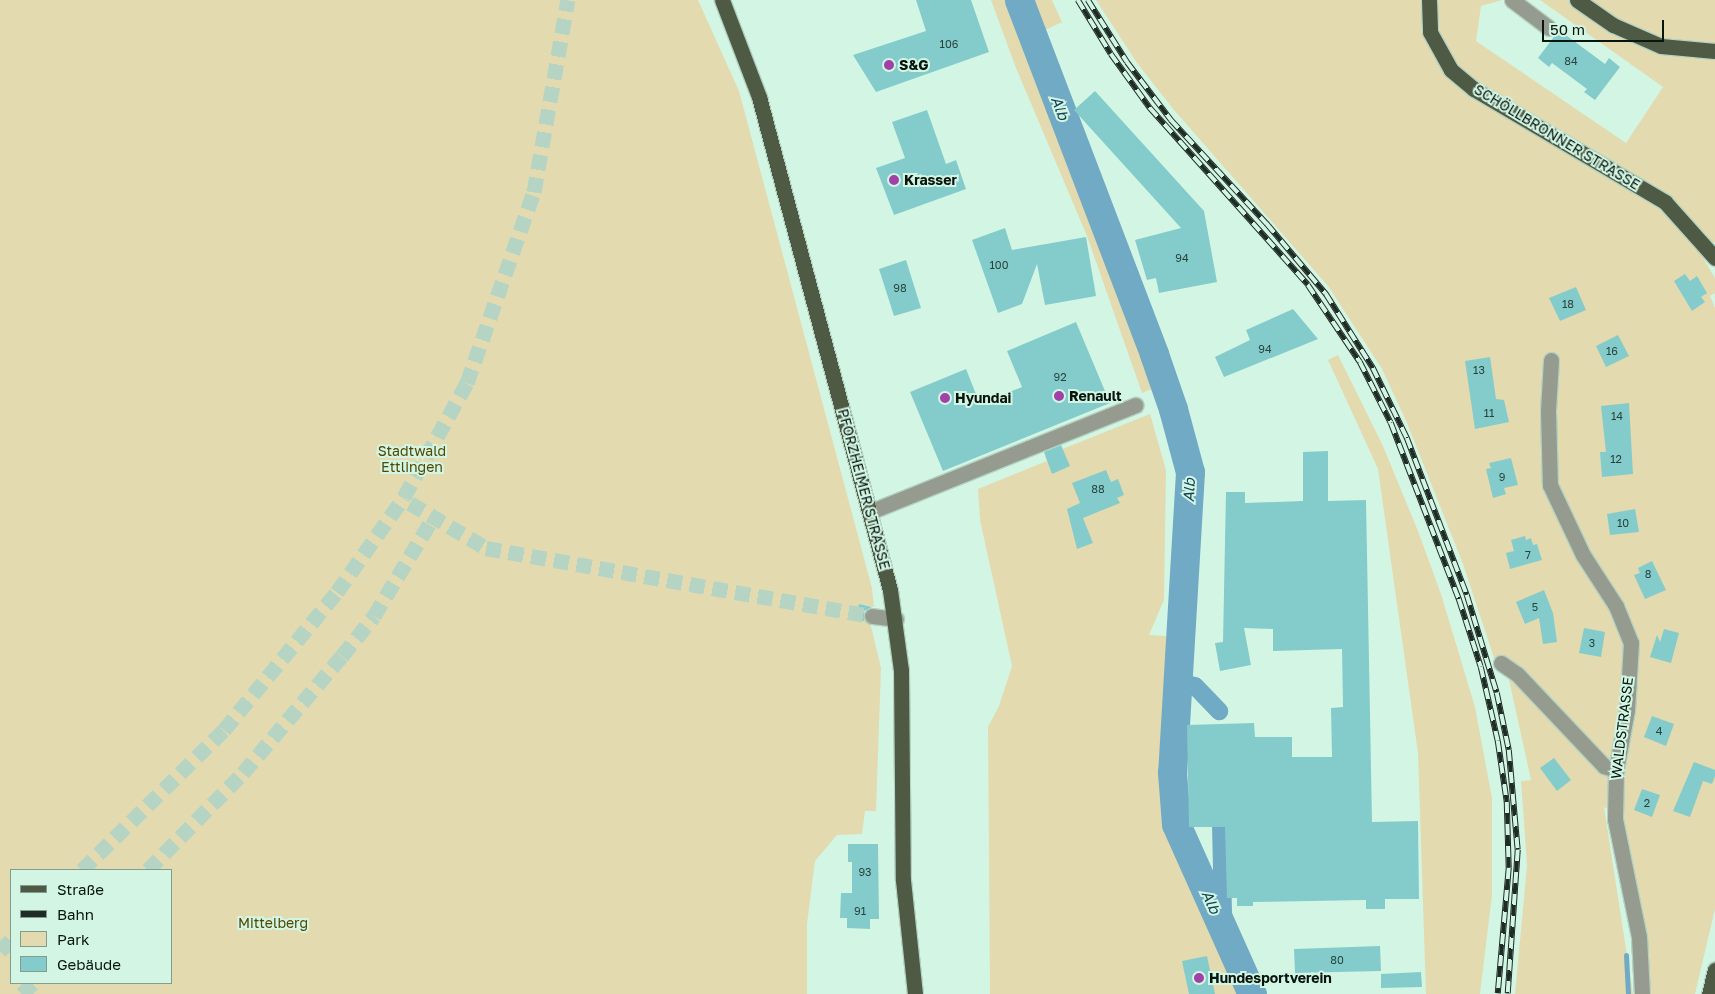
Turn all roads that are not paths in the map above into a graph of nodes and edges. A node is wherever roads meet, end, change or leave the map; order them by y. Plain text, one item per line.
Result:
1 (722, 0) edge
2 (1429, 0) edge
3 (1512, 0) edge
4 (1577, 0) edge
5 (1549, 28) dead end
6 (1715, 51) edge
7 (1715, 258) edge
8 (1551, 360) dead end
9 (1136, 405) dead end
10 (872, 512) junction
11 (872, 616) tunnel mouth
12 (896, 619) junction
13 (1501, 663) dead end
14 (1616, 770) junction
15 (1715, 970) edge
16 (915, 994) edge
17 (1642, 994) edge
18 (1710, 994) edge

1 - 10 main road, PFORZHEIMER STRASSE
2 - 7 main road, SCHÖLLBRONNER STRASSE
3 - 5 street
4 - 6 main road
8 - 14 street, WALDSTRASSE
9 - 10 street
10 - 12 main road, PFORZHEIMER STRASSE
11 - 12 street
12 - 16 main road, PFORZHEIMER STRASSE
13 - 14 street
14 - 17 street, WALDSTRASSE
15 - 18 main road

